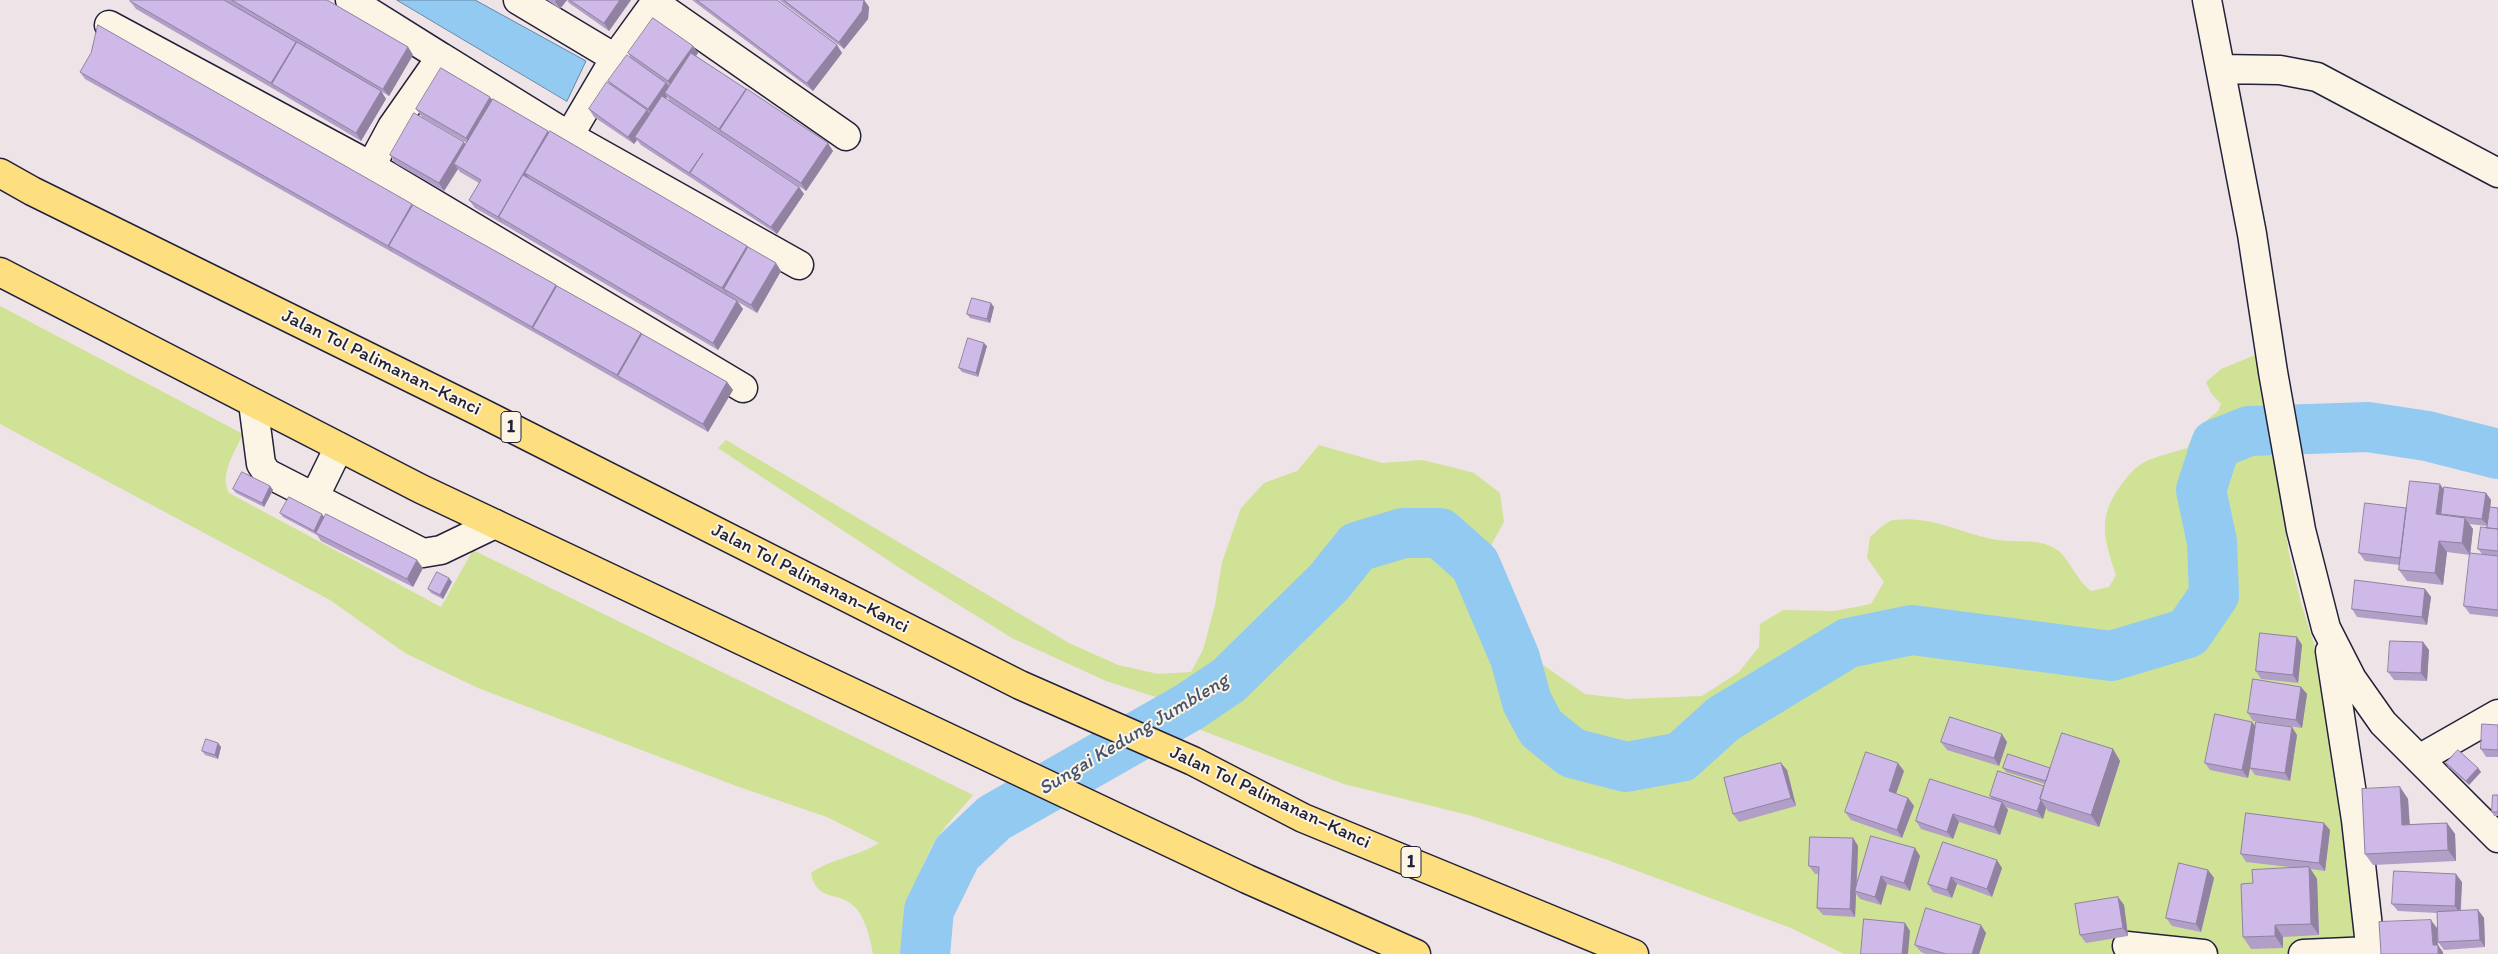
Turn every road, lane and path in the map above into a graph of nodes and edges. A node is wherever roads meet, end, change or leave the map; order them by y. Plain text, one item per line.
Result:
1 (350, 0) edge
2 (518, 0) edge
3 (2207, 0) edge
4 (656, 2) edge
5 (109, 25) dead end
6 (441, 57) junction
7 (615, 58) junction
8 (2221, 69) junction
9 (569, 136) junction
10 (846, 136) dead end
11 (371, 166) junction
12 (0, 172) edge
13 (2498, 173) edge
14 (798, 265) dead end
15 (0, 272) edge
16 (743, 388) dead end
17 (254, 403) junction
18 (339, 447) junction
19 (314, 498) junction
20 (495, 524) junction
21 (2326, 628) junction
22 (2498, 714) edge
23 (2419, 758) junction
24 (2498, 838) edge
25 (2127, 946) dead end
26 (2370, 952) edge
27 (1416, 954) edge
28 (1634, 954) edge
29 (2204, 954) edge
30 (2303, 954) edge

1 - 6 street
2 - 7 street
3 - 8 street
4 - 7 street
4 - 10 street
5 - 11 street
6 - 9 street
6 - 11 street
7 - 9 street
8 - 13 street
8 - 21 street
9 - 14 street
11 - 16 street
12 - 28 highway, Jalan Tol Palimanan–Kanci / 1
15 - 17 highway
17 - 18 highway
17 - 19 street
18 - 19 street
18 - 20 highway
19 - 20 street
20 - 27 highway
21 - 23 street
21 - 26 street
22 - 23 street
23 - 24 street
25 - 29 street
26 - 30 street

